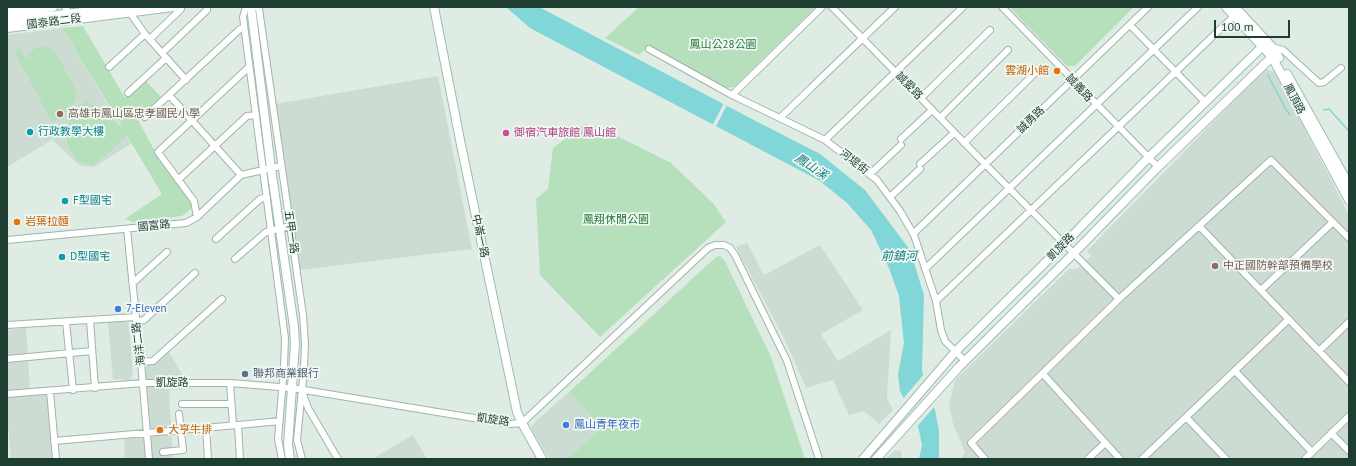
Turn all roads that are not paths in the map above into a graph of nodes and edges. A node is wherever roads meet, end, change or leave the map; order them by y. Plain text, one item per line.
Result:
1 (14, 7) edge
2 (53, 7) edge
3 (173, 7) edge
4 (180, 7) edge
5 (207, 7) edge
6 (246, 7) edge
7 (251, 7) edge
8 (257, 7) edge
9 (434, 7) edge
10 (822, 7) edge
11 (832, 7) edge
12 (895, 7) edge
13 (962, 7) edge
14 (1002, 7) edge
15 (1148, 7) edge
16 (1198, 7) edge
17 (1226, 7) edge
18 (1235, 7) edge
19 (7, 8) edge
20 (126, 9) edge
21 (69, 13) edge
22 (7, 14) edge
23 (1234, 16) junction
24 (1130, 25) junction
25 (7, 26) edge
26 (244, 27) junction
27 (990, 30) dead end
28 (145, 34) junction
29 (150, 39) junction
30 (863, 39) junction
31 (1267, 45) junction
32 (649, 48) dead end
33 (1008, 50) dead end
34 (1154, 50) junction
35 (162, 53) junction
36 (1274, 55) junction
37 (166, 58) junction
38 (109, 67) dead end
39 (249, 67) junction
40 (1341, 68) dead end
41 (896, 72) junction
42 (1036, 72) dead end
43 (1176, 72) junction
44 (186, 80) junction
45 (1072, 80) junction
46 (128, 93) dead end
47 (169, 95) junction
48 (732, 95) junction
49 (921, 98) junction
50 (1206, 102) junction
51 (1096, 105) junction
52 (932, 110) junction
53 (256, 115) junction
54 (145, 117) dead end
55 (780, 118) junction
56 (940, 118) junction
57 (192, 121) junction
58 (1118, 128) junction
59 (954, 133) junction
60 (825, 140) junction
61 (964, 143) junction
62 (215, 145) junction
63 (1148, 158) junction
64 (985, 164) junction
65 (281, 166) junction
66 (1158, 167) junction
67 (267, 169) junction
68 (870, 174) junction
69 (241, 175) junction
70 (178, 180) junction
71 (1349, 185) edge
72 (1009, 188) junction
73 (267, 197) junction
74 (890, 197) junction
75 (1349, 200) edge
76 (1031, 210) junction
77 (197, 217) junction
78 (1333, 222) junction
79 (290, 226) junction
80 (1199, 226) junction
81 (127, 229) junction
82 (280, 229) junction
83 (271, 231) junction
84 (913, 234) junction
85 (1349, 238) edge
86 (216, 239) dead end
87 (7, 240) edge
88 (1064, 244) junction
89 (167, 252) dead end
90 (1074, 253) junction
91 (235, 259) dead end
92 (925, 269) junction
93 (195, 273) dead end
94 (132, 281) junction
95 (1261, 290) junction
96 (300, 294) junction
97 (290, 296) junction
98 (280, 298) junction
99 (222, 299) dead end
100 (1119, 299) junction
101 (936, 301) junction
102 (136, 319) junction
103 (1289, 319) junction
104 (90, 320) junction
105 (66, 322) junction
106 (1349, 322) edge
107 (7, 325) edge
108 (92, 351) junction
109 (1319, 351) junction
110 (956, 352) junction
111 (69, 354) junction
112 (7, 359) edge
113 (965, 361) junction
114 (141, 362) junction
115 (1235, 371) junction
116 (1043, 374) junction
117 (1349, 382) edge
118 (142, 383) junction
119 (230, 383) junction
120 (282, 387) junction
121 (95, 388) junction
122 (292, 388) junction
123 (301, 389) junction
124 (73, 390) junction
125 (50, 391) junction
126 (7, 394) edge
127 (182, 404) dead end
128 (231, 404) junction
129 (179, 414) dead end
130 (1349, 416) edge
131 (1186, 417) junction
132 (280, 421) junction
133 (522, 423) junction
134 (235, 425) junction
135 (206, 427) junction
136 (180, 430) junction
137 (147, 433) junction
138 (1331, 433) junction
139 (54, 441) junction
140 (1105, 443) junction
141 (1349, 451) edge
142 (163, 452) dead end
143 (1312, 452) junction
144 (56, 459) edge
145 (149, 459) edge
146 (208, 459) edge
147 (240, 459) edge
148 (282, 459) edge
149 (290, 459) edge
150 (302, 459) edge
151 (338, 459) edge
152 (542, 459) edge
153 (819, 459) edge
154 (863, 459) edge
155 (876, 459) edge
156 (986, 459) edge
157 (1088, 459) edge
158 (1120, 459) edge
159 (1142, 459) edge
160 (1226, 459) edge
161 (1305, 459) edge

1 - 19 street
2 - 22 street, 國泰路二段
3 - 20 street, 國泰路二段
4 - 29 street
5 - 35 street
6 - 26 street, 五甲一路
7 - 67 street, 五甲一路
8 - 65 street, 五甲一路
9 - 133 street, 中崙一路
10 - 48 street
11 - 30 street, 誠愛路
12 - 30 street
13 - 41 street
14 - 45 street, 誠義路
15 - 24 street, 誠勇路
16 - 34 street
17 - 23 street, 鳳頂路
18 - 31 street, 鳳頂路
20 - 21 street, 國泰路二段
20 - 28 street
21 - 25 street, 國泰路二段
23 - 31 street, 鳳頂路
23 - 43 street
24 - 34 street
24 - 45 street, 誠勇路
26 - 39 street, 五甲一路
26 - 44 street
27 - 49 street
28 - 29 street
28 - 38 street
29 - 35 street
30 - 41 street, 誠愛路
30 - 55 street
31 - 36 street, 鳳頂路
31 - 40 street
31 - 50 street, 凱旋路
32 - 48 street, 河堤街
33 - 56 street
34 - 43 street
34 - 51 street
35 - 37 street
36 - 66 street, 凱旋路
36 - 71 street, 鳳頂路
36 - 75 street, 鳳頂路
37 - 44 street
37 - 46 street
39 - 53 street, 五甲一路
39 - 57 street
41 - 49 street, 誠愛路
41 - 60 street
42 - 61 street
43 - 50 street
43 - 58 street
44 - 47 street
45 - 51 street, 誠義路
45 - 64 street, 誠勇路
47 - 54 street
47 - 57 street
48 - 55 street, 河堤街
49 - 52 street, 誠愛路
50 - 63 street, 凱旋路
51 - 58 street, 誠義路
51 - 72 street
52 - 56 street, 誠愛路
52 - 68 street
53 - 62 street
53 - 67 street, 五甲一路
55 - 60 street, 河堤街
56 - 59 street, 誠愛路
57 - 62 street
57 - 70 street
58 - 63 street, 誠義路
58 - 76 street
59 - 61 street, 誠愛路
59 - 74 street
60 - 68 street, 河堤街
61 - 64 street, 誠愛路
62 - 69 street
62 - 70 street
63 - 66 street, 誠義路
63 - 88 street, 凱旋路
64 - 72 street, 誠愛路
64 - 84 street, 誠勇路
65 - 67 street
65 - 79 street, 五甲一路
66 - 90 street, 凱旋路
67 - 69 street
67 - 73 street, 五甲一路
67 - 82 street, 五甲一路
68 - 74 street, 河堤街
69 - 77 street, 國富路
70 - 77 street
72 - 76 street, 誠愛路
72 - 92 street
73 - 83 street, 五甲一路
73 - 86 street
74 - 84 street, 河堤街
76 - 88 street, 誠愛路
76 - 101 street
77 - 81 street, 國富路
78 - 80 street
78 - 85 street
78 - 95 street
79 - 82 street
79 - 96 street, 五甲一路
80 - 95 street
80 - 100 street
81 - 87 street, 國富路
81 - 94 street, 海洋二路
82 - 83 street
82 - 97 street, 五甲一路
83 - 91 street
83 - 98 street, 五甲一路
84 - 92 street, 河堤街
88 - 90 street, 誠愛路
88 - 110 street, 凱旋路
89 - 94 street
90 - 100 street, 誠愛路
90 - 113 street, 凱旋路
92 - 101 street, 河堤街
93 - 102 street
94 - 102 street, 海洋二路
95 - 103 street
96 - 97 street
96 - 123 street, 五甲一路
97 - 98 street
97 - 122 street, 五甲一路
98 - 120 street, 五甲一路
99 - 114 street
100 - 116 street
101 - 110 street, 河堤街
102 - 104 street
102 - 114 street, 海洋二路
103 - 109 street
103 - 115 street
104 - 105 street
104 - 108 street
105 - 107 street
105 - 111 street
106 - 109 street
108 - 111 street
108 - 121 street
109 - 117 street
110 - 113 street, 河堤街
110 - 154 street, 凱旋路
111 - 112 street
111 - 124 street
113 - 155 street, 凱旋路
114 - 118 street, 海洋二路
115 - 131 street
115 - 143 street
116 - 140 street
116 - 156 street
118 - 119 street, 凱旋路
118 - 121 street, 凱旋路
118 - 137 street, 海洋二路
119 - 120 street, 凱旋路
119 - 128 street
120 - 122 street, 凱旋路
120 - 132 street, 五甲一路
121 - 124 street, 凱旋路
122 - 123 street, 凱旋路
122 - 149 street, 五甲一路
123 - 133 street, 凱旋路
123 - 150 street, 五甲一路
123 - 151 street
124 - 125 street, 凱旋路
125 - 126 street, 凱旋路
125 - 139 street
127 - 128 street
128 - 134 street
129 - 136 street
130 - 138 street
131 - 159 street
131 - 160 street
132 - 134 street
132 - 148 street, 五甲一路
133 - 152 street, 中崙一路
133 - 153 street, 凱旋路
134 - 135 street
134 - 147 street
135 - 136 street
135 - 146 street
136 - 137 street
136 - 142 street
137 - 139 street
137 - 145 street, 海洋二路
138 - 141 street
138 - 143 street
139 - 144 street
140 - 157 street
140 - 158 street
143 - 161 street

